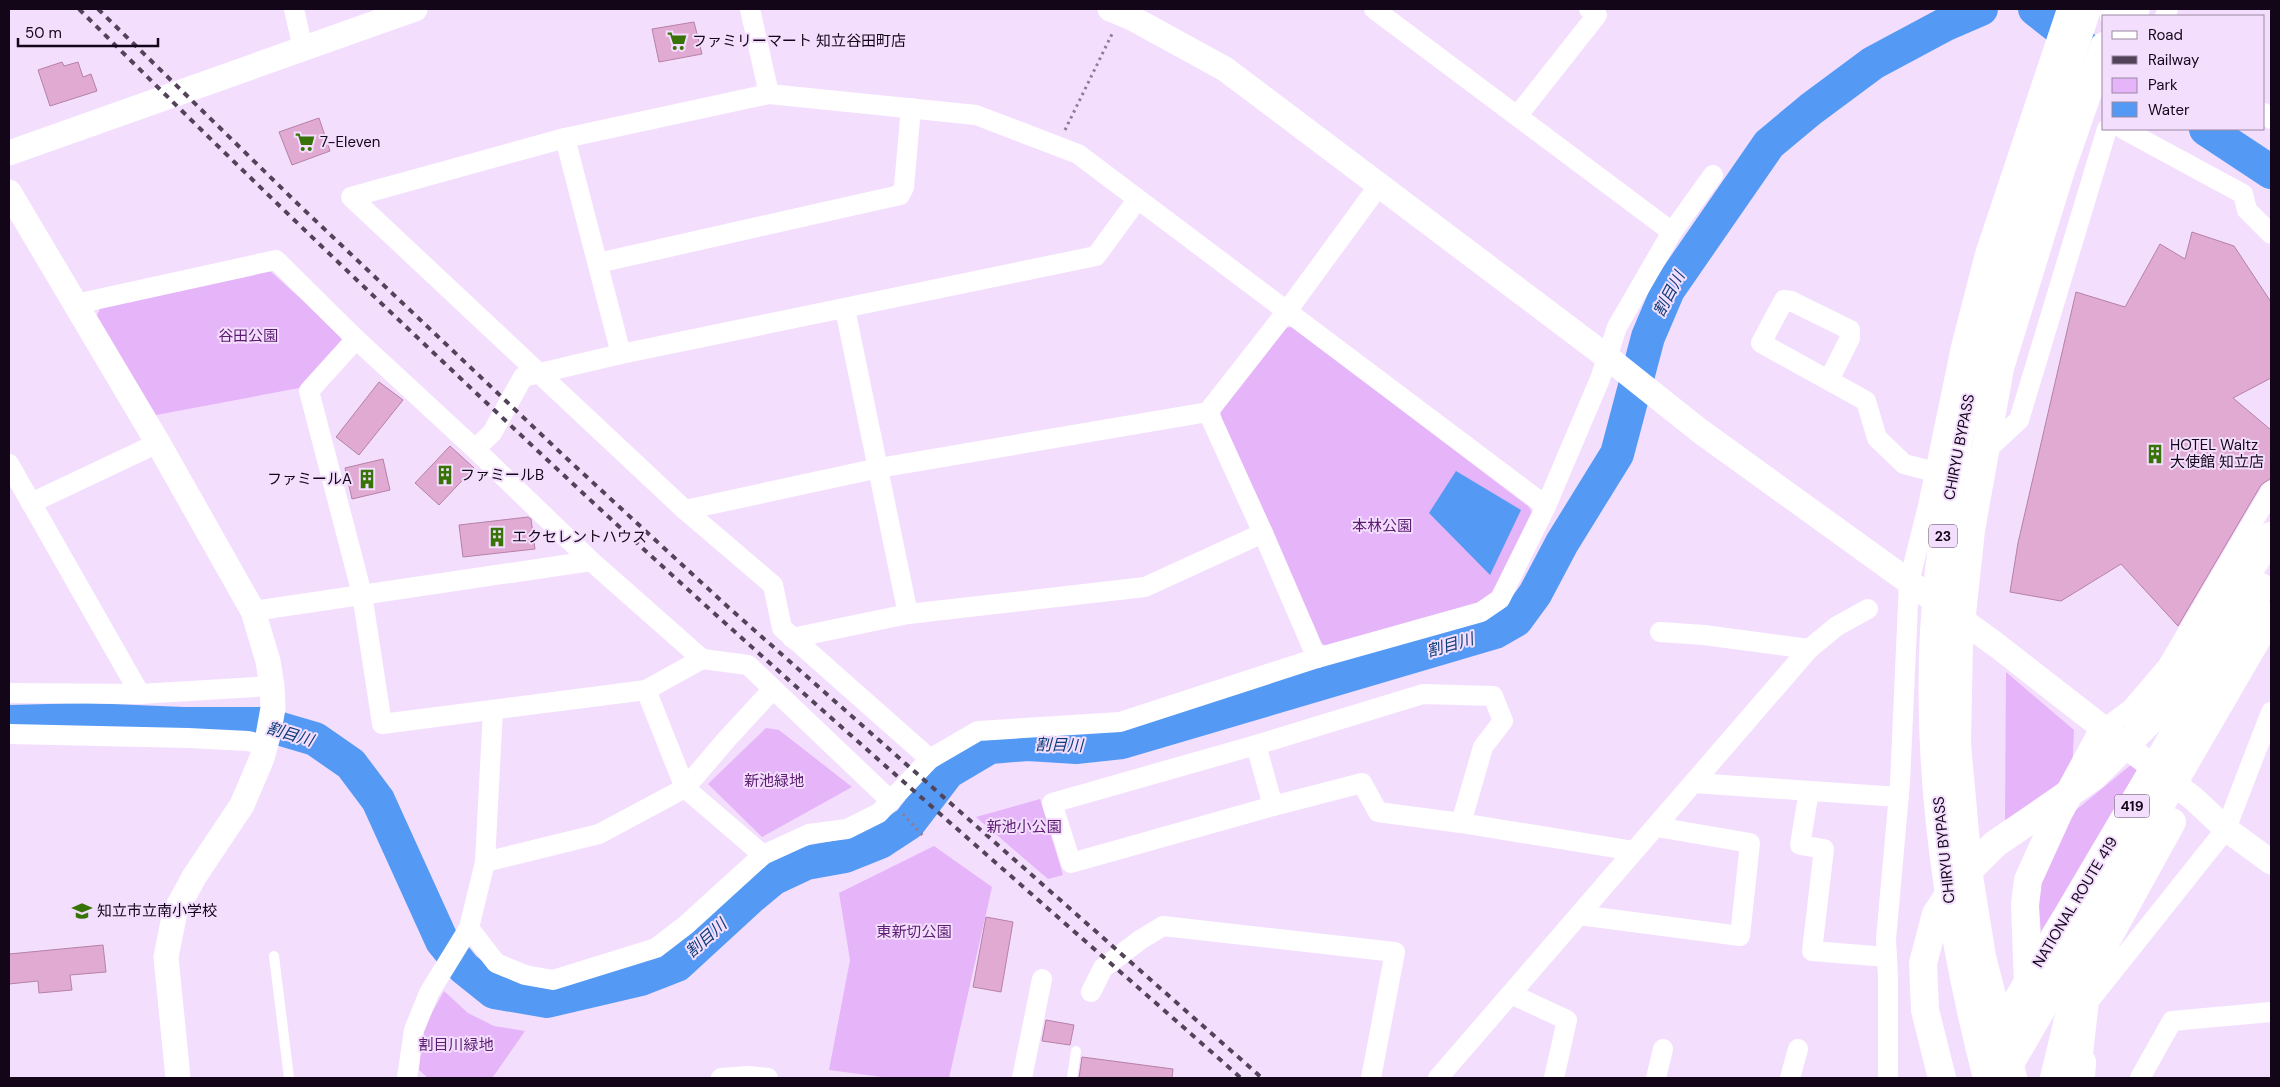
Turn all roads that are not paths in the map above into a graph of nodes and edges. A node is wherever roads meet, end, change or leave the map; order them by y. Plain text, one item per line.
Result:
1 (294, 9) edge
2 (414, 9) edge
3 (750, 9) edge
4 (1374, 9) edge
5 (1589, 9) edge
6 (2067, 9) edge
7 (2087, 9) edge
8 (1125, 12) edge
9 (303, 49) junction
10 (2102, 52) edge
11 (769, 94) junction
12 (911, 108) junction
13 (1518, 115) junction
14 (2107, 130) edge
15 (2125, 130) edge
16 (564, 138) junction
17 (9, 153) edge
18 (1714, 176) dead end
19 (1380, 184) junction
20 (9, 192) edge
21 (2243, 194) junction
22 (1137, 200) junction
23 (2271, 220) edge
24 (1672, 232) junction
25 (2271, 234) edge
26 (598, 263) junction
27 (76, 304) junction
28 (845, 309) junction
29 (1286, 311) junction
30 (356, 339) junction
31 (621, 354) junction
32 (1611, 360) junction
33 (540, 373) junction
34 (1829, 380) junction
35 (1208, 412) junction
36 (158, 443) junction
37 (475, 449) junction
38 (9, 464) edge
39 (879, 468) junction
40 (1935, 472) junction
41 (2271, 491) edge
42 (31, 503) junction
43 (1546, 506) junction
44 (1928, 506) junction
45 (685, 510) junction
46 (1264, 533) junction
47 (2271, 536) edge
48 (591, 561) junction
49 (2271, 570) edge
50 (1909, 582) junction
51 (362, 594) junction
52 (1868, 609) dead end
53 (253, 611) junction
54 (908, 614) junction
55 (2271, 615) edge
56 (1660, 632) dead end
57 (792, 638) junction
58 (2271, 647) edge
59 (1809, 649) junction
60 (1317, 658) junction
61 (702, 659) junction
62 (773, 689) junction
63 (646, 690) junction
64 (9, 693) edge
65 (140, 694) junction
66 (272, 697) junction
67 (493, 710) junction
68 (2271, 712) edge
69 (2104, 729) junction
70 (9, 734) edge
71 (267, 741) junction
72 (1256, 745) junction
73 (930, 759) junction
74 (1694, 782) junction
75 (685, 788) junction
76 (1809, 791) junction
77 (1899, 797) junction
78 (891, 800) junction
79 (1273, 806) junction
80 (1461, 823) junction
81 (1657, 827) junction
82 (2226, 829) junction
83 (1634, 851) junction
84 (763, 855) junction
85 (485, 862) junction
86 (2271, 862) edge
87 (1579, 915) junction
88 (466, 933) junction
89 (274, 956) dead end
90 (1887, 957) junction
91 (1042, 979) dead end
92 (1091, 992) dead end
93 (1511, 994) junction
94 (2271, 1012) edge
95 (1663, 1049) dead end
96 (1798, 1049) dead end
97 (1076, 1051) dead end
98 (2083, 1073) edge
99 (748, 1077) edge
100 (178, 1078) edge
101 (289, 1078) edge
102 (408, 1078) edge
103 (720, 1078) edge
104 (768, 1078) edge
105 (1022, 1078) edge
106 (1072, 1078) edge
107 (1371, 1078) edge
108 (1438, 1078) edge
109 (1554, 1078) edge
110 (1656, 1078) edge
111 (1790, 1078) edge
112 (1888, 1078) edge
113 (1942, 1078) edge
114 (1971, 1078) edge
115 (1987, 1078) edge
116 (2001, 1078) edge
117 (2013, 1078) edge
118 (2026, 1078) edge
119 (2054, 1078) edge
120 (2140, 1078) edge

1 - 9 street
2 - 9 street
3 - 11 street
4 - 13 street
5 - 13 street
6 - 40 street
7 - 115 highway, CHIRYU BYPASS / 23
8 - 19 street
9 - 17 street
10 - 117 highway, CHIRYU BYPASS / 23
11 - 12 street
11 - 16 street
12 - 22 street
12 - 26 street
13 - 24 street
14 - 44 street
15 - 21 street
16 - 26 street
16 - 33 street
18 - 24 street
19 - 29 street
19 - 32 street
20 - 27 street
21 - 23 street
21 - 25 street
22 - 28 street
22 - 29 street
24 - 32 street
26 - 31 street
27 - 30 street
27 - 36 street
28 - 31 street
28 - 39 street
29 - 35 street
29 - 43 street
30 - 37 street
30 - 51 street
31 - 33 street
32 - 43 street
32 - 50 street
33 - 37 street
33 - 45 street
34 - 34 street
34 - 40 street
35 - 39 street
35 - 46 street
36 - 42 street
36 - 53 street
37 - 48 street
38 - 42 street
39 - 45 street
39 - 54 street
40 - 44 street
41 - 69 street
42 - 65 street
43 - 60 street
44 - 50 street
45 - 57 street
46 - 54 street
46 - 60 street
47 - 113 highway
48 - 51 street
48 - 61 street
49 - 114 highway, NATIONAL ROUTE 419 / 419
50 - 69 street
50 - 77 street
51 - 53 street
51 - 67 street
52 - 59 street
53 - 66 street
54 - 57 street
55 - 116 highway, NATIONAL ROUTE 419 / 419
56 - 59 street
57 - 73 street
58 - 119 highway
59 - 74 street
60 - 73 street
61 - 62 street
61 - 63 street
62 - 75 street
62 - 78 street
63 - 67 street
63 - 75 street
64 - 65 street
65 - 66 street
66 - 71 street
67 - 85 street
68 - 82 street
69 - 82 street
69 - 118 highway
70 - 71 street
71 - 100 street
72 - 79 street
72 - 79 street
72 - 80 street
73 - 78 street
74 - 76 street
74 - 81 street
75 - 84 street
75 - 85 street
76 - 77 street
76 - 90 street
77 - 90 street
78 - 84 street
79 - 80 street
80 - 83 street
81 - 83 street
81 - 87 street
82 - 86 street
82 - 98 street
83 - 87 street
84 - 88 street
85 - 88 street
87 - 93 street
88 - 102 street
89 - 101 lane
90 - 112 street
91 - 105 street
92 - 107 street
93 - 108 street
93 - 109 street
94 - 120 street
95 - 110 street
96 - 111 street
97 - 106 lane
99 - 103 street
99 - 104 street

